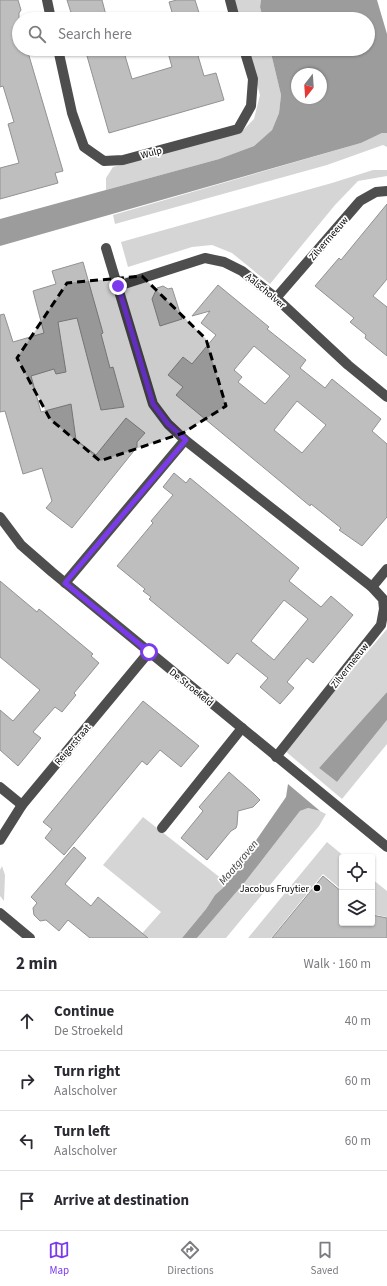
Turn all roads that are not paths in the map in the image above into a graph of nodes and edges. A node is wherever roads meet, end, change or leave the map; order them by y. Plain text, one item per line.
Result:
1 (47, 0) edge
2 (230, 0) edge
3 (50, 12) edge
4 (233, 12) edge
5 (60, 56) edge
6 (246, 56) edge
7 (387, 191) edge
8 (106, 248) dead end
9 (118, 286) junction
10 (276, 298) junction
11 (387, 397) edge
12 (186, 440) junction
13 (0, 516) edge
14 (387, 569) edge
15 (65, 583) junction
16 (372, 587) junction
17 (149, 652) junction
18 (242, 728) junction
19 (276, 757) junction
20 (0, 787) edge
21 (22, 805) junction
22 (162, 828) dead end
23 (0, 840) edge
24 (387, 847) edge
25 (0, 913) edge
26 (30, 938) edge

1 - 3 street
2 - 4 street
5 - 6 street, Wulp
7 - 10 street, Zilvermeeuw
8 - 9 street
9 - 10 street, Aalscholver
9 - 12 street
10 - 11 street, Aalscholver
12 - 15 street
12 - 16 street
13 - 15 street, De Stroekeld
14 - 16 street
15 - 17 street, De Stroekeld
16 - 19 street, Zilvermeeuw
17 - 18 street, De Stroekeld
17 - 21 street, Reigerstraat
18 - 19 street, De Stroekeld
18 - 22 street
19 - 24 street, De Stroekeld
20 - 21 street
21 - 23 street, Reigerstraat
25 - 26 street

